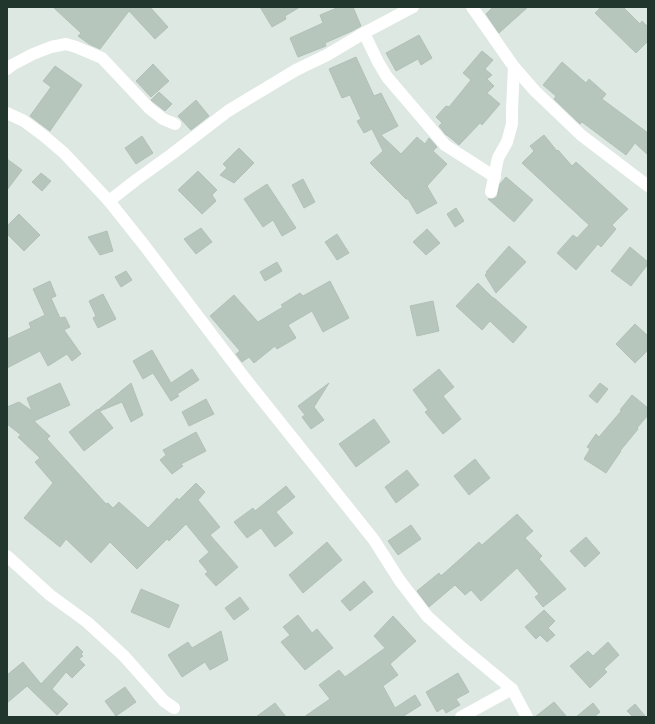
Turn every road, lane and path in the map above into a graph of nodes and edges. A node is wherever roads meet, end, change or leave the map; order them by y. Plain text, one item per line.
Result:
1 (413, 7) edge
2 (472, 7) edge
3 (364, 33) junction
4 (514, 67) junction
5 (7, 69) edge
6 (7, 112) edge
7 (175, 124) dead end
8 (495, 177) junction
9 (648, 186) edge
10 (491, 192) dead end
11 (109, 201) junction
12 (7, 556) edge
13 (512, 689) junction
14 (174, 708) dead end
15 (461, 717) edge
16 (527, 717) edge

1 - 3 street
2 - 4 street
3 - 8 street
3 - 11 street
4 - 8 street
4 - 9 street
5 - 7 street
6 - 11 street
8 - 10 street
11 - 13 street
12 - 14 street
13 - 15 street
13 - 16 street

